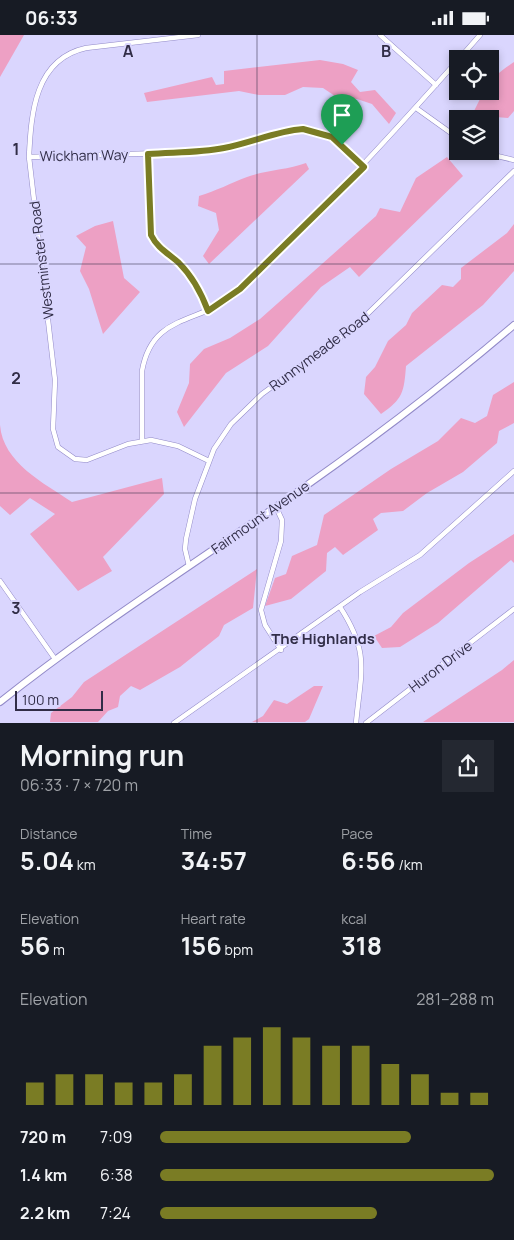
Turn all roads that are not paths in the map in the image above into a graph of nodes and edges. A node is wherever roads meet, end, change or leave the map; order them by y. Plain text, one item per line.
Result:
1 (198, 35) edge
2 (380, 35) edge
3 (480, 35) edge
4 (163, 37) edge
5 (467, 50) edge
6 (449, 70) edge
7 (436, 85) junction
8 (416, 108) junction
9 (449, 132) edge
10 (148, 154) junction
11 (499, 156) edge
12 (29, 157) junction
13 (514, 160) edge
14 (364, 167) junction
15 (514, 171) edge
16 (208, 311) junction
17 (514, 325) edge
18 (142, 441) junction
19 (209, 461) junction
20 (514, 471) edge
21 (276, 507) junction
22 (189, 566) junction
23 (0, 581) edge
24 (340, 607) junction
25 (514, 609) edge
26 (281, 650) junction
27 (55, 659) junction
28 (0, 702) edge
29 (174, 723) edge
30 (356, 723) edge
31 (366, 723) edge

1 - 4 street, Westminster Road
2 - 7 street
3 - 5 street
4 - 12 street, Westminster Road
6 - 7 street
7 - 8 street
8 - 9 street
8 - 14 street
10 - 12 street, Wickham Way
10 - 14 street, Wickham Way
10 - 16 street
11 - 13 street
12 - 18 street, Westminster Road
14 - 16 street
15 - 19 street, Runnymeade Road
16 - 18 street
17 - 21 main road, Fairmount Avenue
18 - 19 street, Westminster Road
19 - 22 street, Runnymeade Road
20 - 24 street
21 - 22 main road, Fairmount Avenue
21 - 26 street
22 - 27 main road, Fairmount Avenue
23 - 27 street
24 - 26 street
24 - 30 street
25 - 31 street, Huron Drive
26 - 29 street
27 - 28 main road, Fairmount Avenue

